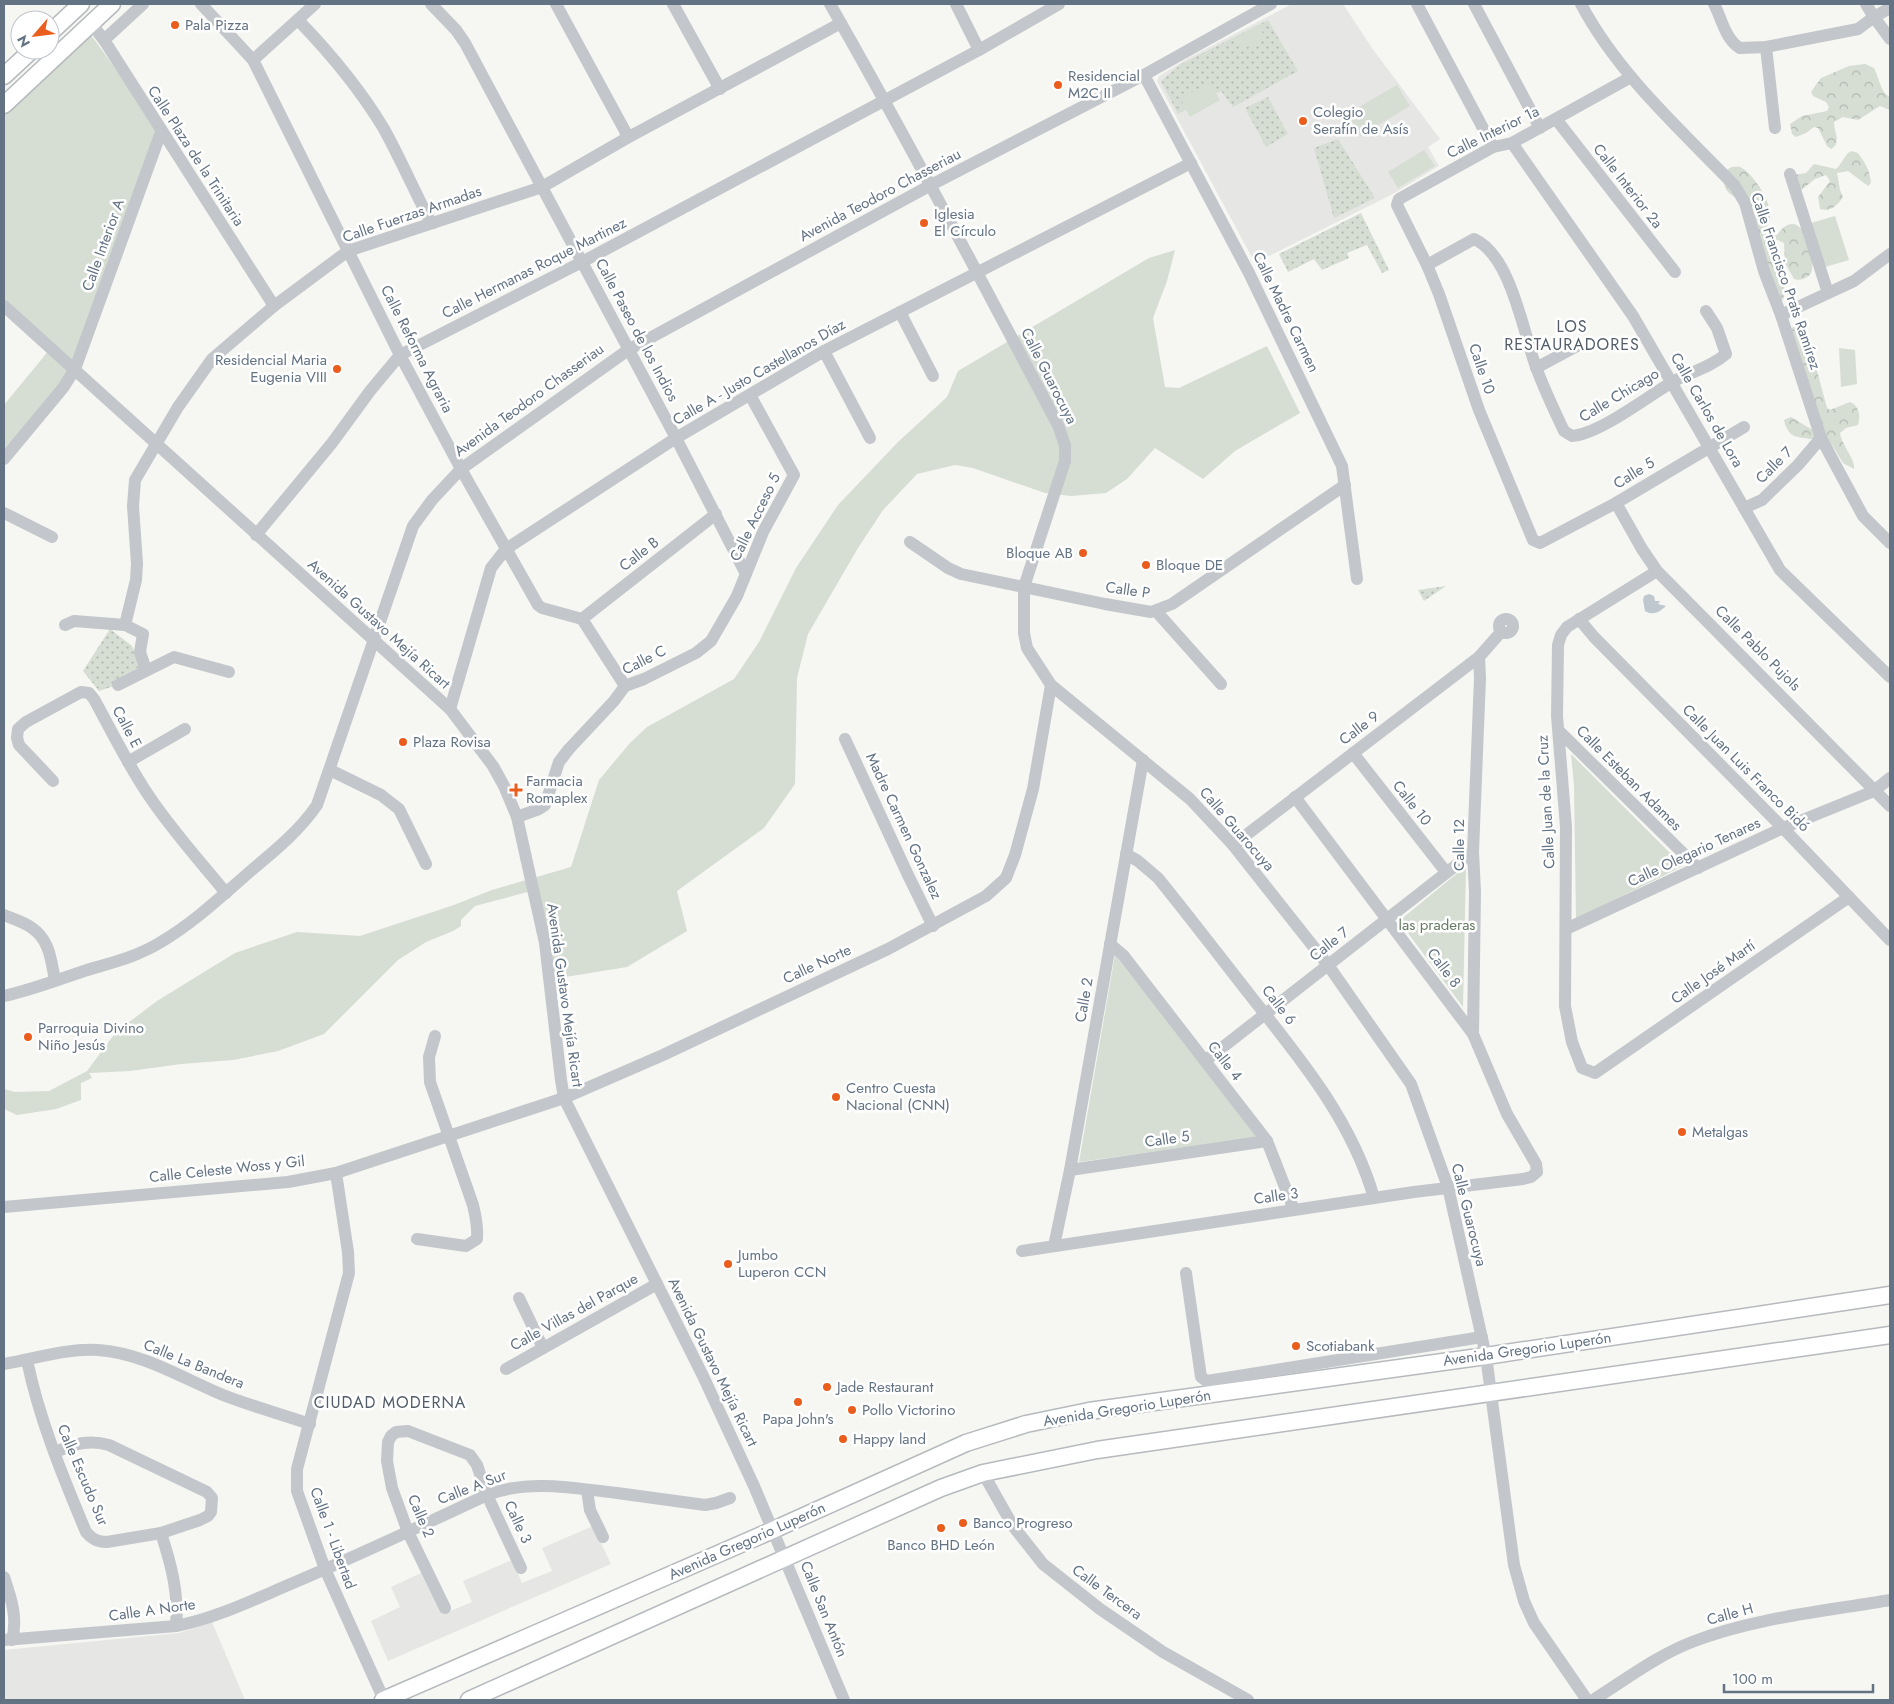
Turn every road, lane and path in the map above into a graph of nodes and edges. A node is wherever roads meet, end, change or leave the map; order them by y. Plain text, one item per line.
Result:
1 (81, 4) edge
2 (112, 4) edge
3 (143, 4) edge
4 (201, 4) edge
5 (315, 4) edge
6 (431, 4) edge
7 (556, 4) edge
8 (673, 4) edge
9 (830, 4) edge
10 (956, 4) edge
11 (1059, 4) edge
12 (1271, 4) edge
13 (1417, 4) edge
14 (1474, 4) edge
15 (1580, 4) edge
16 (1714, 4) edge
17 (1866, 4) edge
18 (1890, 8) edge
19 (1874, 17) junction
20 (298, 20) junction
21 (91, 23) junction
22 (841, 23) junction
23 (60, 24) edge
24 (1890, 39) edge
25 (104, 40) junction
26 (1766, 47) junction
27 (979, 50) junction
28 (21, 60) edge
29 (253, 60) junction
30 (1144, 75) junction
31 (4, 76) edge
32 (1631, 77) junction
33 (720, 89) junction
34 (885, 100) junction
35 (4, 105) edge
36 (1556, 119) junction
37 (1540, 128) junction
38 (1775, 128) dead end
39 (161, 132) junction
40 (627, 138) junction
41 (1512, 144) junction
42 (1493, 147) junction
43 (1191, 163) junction
44 (1790, 174) dead end
45 (931, 185) junction
46 (542, 187) junction
47 (1397, 202) joint
48 (433, 223) junction
49 (348, 251) junction
50 (1890, 254) edge
51 (582, 262) junction
52 (1427, 265) junction
53 (1676, 272) dead end
54 (977, 273) junction
55 (1828, 293) junction
56 (4, 306) edge
57 (274, 306) junction
58 (1706, 311) dead end
59 (900, 312) junction
60 (1780, 315) junction
61 (1577, 346) dead end
62 (628, 350) junction
63 (824, 351) junction
64 (400, 355) junction
65 (1536, 368) junction
66 (75, 369) junction
67 (933, 376) dead end
68 (1673, 382) junction
69 (750, 395) junction
70 (1744, 427) dead end
71 (676, 438) junction
72 (870, 438) dead end
73 (1821, 438) junction
74 (156, 442) junction
75 (1709, 446) junction
76 (4, 459) edge
77 (461, 469) junction
78 (1345, 485) junction
79 (1616, 503) junction
80 (1744, 508) junction
81 (4, 513) edge
82 (716, 514) junction
83 (256, 535) junction
84 (52, 536) dead end
85 (910, 542) dead end
86 (1540, 543) joint
87 (1890, 543) edge
88 (506, 548) junction
89 (1658, 571) junction
90 (746, 574) junction
91 (1356, 578) dead end
92 (1024, 587) junction
93 (1156, 611) junction
94 (1579, 618) junction
95 (582, 619) junction
96 (65, 625) dead end
97 (125, 625) junction
98 (1501, 632) dead end
99 (373, 640) junction
100 (1479, 656) junction
101 (146, 670) junction
102 (229, 672) dead end
103 (1890, 677) edge
104 (1051, 684) junction
105 (1220, 684) dead end
106 (118, 685) dead end
107 (625, 686) junction
108 (450, 709) junction
109 (185, 729) dead end
110 (1560, 732) junction
111 (845, 739) dead end
112 (1353, 753) junction
113 (1143, 760) junction
114 (128, 762) junction
115 (330, 770) junction
116 (1890, 778) edge
117 (53, 782) dead end
118 (1874, 791) junction
119 (1295, 798) junction
120 (1890, 806) edge
121 (517, 817) junction
122 (1783, 828) junction
123 (1233, 845) junction
124 (1473, 852) junction
125 (1126, 854) junction
126 (426, 864) dead end
127 (1698, 868) junction
128 (1446, 872) junction
129 (226, 893) junction
130 (1849, 897) junction
131 (4, 916) edge
132 (1386, 919) junction
133 (933, 926) junction
134 (1566, 930) junction
135 (1890, 940) edge
136 (1110, 944) junction
137 (1328, 965) junction
138 (55, 980) junction
139 (4, 996) edge
140 (1266, 1015) junction
141 (1472, 1034) junction
142 (435, 1036) dead end
143 (1205, 1061) junction
144 (1595, 1073) joint
145 (564, 1098) junction
146 (448, 1136) junction
147 (1267, 1141) junction
148 (1070, 1170) junction
149 (336, 1173) junction
150 (1535, 1174) joint
151 (1448, 1187) junction
152 (1374, 1198) junction
153 (4, 1207) edge
154 (1294, 1210) junction
155 (417, 1240) dead end
156 (1054, 1246) junction
157 (1022, 1251) dead end
158 (1186, 1273) dead end
159 (657, 1284) junction
160 (1890, 1295) edge
161 (519, 1298) dead end
162 (1890, 1335) edge
163 (1482, 1337) junction
164 (543, 1348) junction
165 (1486, 1356) junction
166 (27, 1360) junction
167 (4, 1364) edge
168 (506, 1369) dead end
169 (1492, 1394) junction
170 (310, 1424) junction
171 (394, 1433) joint
172 (55, 1452) junction
173 (983, 1472) junction
174 (587, 1490) junction
175 (488, 1495) junction
176 (730, 1498) dead end
177 (773, 1530) junction
178 (408, 1532) junction
179 (162, 1533) junction
180 (603, 1537) dead end
181 (786, 1559) junction
182 (521, 1568) dead end
183 (325, 1569) junction
184 (4, 1578) edge
185 (1890, 1600) edge
186 (445, 1608) dead end
187 (176, 1626) junction
188 (8, 1640) edge
189 (384, 1700) edge
190 (468, 1700) edge
191 (844, 1700) edge
192 (1248, 1700) edge
193 (1587, 1700) edge
194 (1592, 1700) edge

1 - 23 main road
2 - 21 main road
3 - 25 street
4 - 29 street, Calle Reforma Agraria
5 - 20 street
6 - 46 street, Calle Paseo de los Indios
7 - 40 street
8 - 33 street
9 - 22 street, Calle Guarocuya
10 - 27 street
11 - 27 street, Calle Hermanas Roque Martinez
12 - 30 street, Avenida Teodoro Chasseriau
13 - 42 street
14 - 37 street
15 - 32 street, Calle Francisco Prats Ramírez
16 - 26 street
17 - 19 street
18 - 19 street
19 - 24 street
19 - 26 street
20 - 29 street
20 - 48 street
21 - 25 street, Calle Plaza de la Trinitaria
21 - 35 main road
22 - 33 street, Calle Fuerzas Armadas
22 - 34 street, Calle Guarocuya
25 - 39 street, Calle Plaza de la Trinitaria
26 - 38 street
27 - 34 street, Calle Hermanas Roque Martinez
28 - 31 main road
29 - 49 street, Calle Reforma Agraria
30 - 43 street, Calle Madre Carmen
30 - 45 street, Avenida Teodoro Chasseriau
32 - 36 street, Calle Interior 1a
32 - 60 street, Calle Francisco Prats Ramírez
33 - 40 street, Calle Fuerzas Armadas
34 - 45 street, Calle Guarocuya
34 - 51 street, Calle Hermanas Roque Martinez
36 - 37 street, Calle Interior 1a
36 - 53 street, Calle Interior 2a
37 - 41 street, Calle Interior 1a
39 - 57 street, Calle Plaza de la Trinitaria
39 - 66 street, Calle Interior A
40 - 46 street, Calle Fuerzas Armadas
41 - 42 street, Calle Interior 1a
41 - 68 street, Calle Carlos de Lora
42 - 47 street, Calle Interior 1a
43 - 54 street, Calle A - Justo Castellanos Díaz
43 - 78 street, Calle Madre Carmen
44 - 55 street
45 - 54 street, Calle Guarocuya
45 - 62 street, Avenida Teodoro Chasseriau
46 - 48 street, Calle Fuerzas Armadas
46 - 51 street, Calle Paseo de los Indios
47 - 52 street, Calle 10
48 - 49 street, Calle Fuerzas Armadas
49 - 57 street, Calle Fuerzas Armadas
49 - 64 street, Calle Reforma Agraria
50 - 55 street
51 - 62 street, Calle Paseo de los Indios
51 - 64 street, Calle Hermanas Roque Martinez
52 - 65 street, Calle Chicago
52 - 86 street, Calle 10
54 - 59 street, Calle A - Justo Castellanos Díaz
54 - 92 street, Calle Guarocuya
55 - 60 street
56 - 66 street, Avenida Gustavo Mejía Ricart
57 - 74 street, Calle Fuerzas Armadas
58 - 68 street, Calle Chicago
59 - 63 street, Calle A - Justo Castellanos Díaz
59 - 67 street
60 - 73 street, Calle Francisco Prats Ramírez
61 - 65 street
62 - 71 street, Calle Paseo de los Indios
62 - 77 street, Avenida Teodoro Chasseriau
63 - 69 street, Calle A - Justo Castellanos Díaz
63 - 72 street
64 - 77 street, Calle Reforma Agraria
64 - 83 street, Calle Hermanas Roque Martinez
65 - 68 street, Calle Chicago
66 - 74 street, Avenida Gustavo Mejía Ricart
66 - 76 street, Calle Interior A
68 - 75 street, Calle Carlos de Lora
69 - 71 street, Calle A - Justo Castellanos Díaz
69 - 90 street, Calle Acceso 5
70 - 75 street, Calle 5
71 - 82 street, Calle Paseo de los Indios
71 - 88 street, Calle A - Justo Castellanos Díaz
73 - 80 street, Calle 7
73 - 87 street, Calle Francisco Prats Ramírez
74 - 83 street, Avenida Gustavo Mejía Ricart
74 - 97 street, Calle Fuerzas Armadas
75 - 79 street, Calle 5
75 - 80 street, Calle Carlos de Lora
77 - 88 street, Calle Reforma Agraria
77 - 99 street, Avenida Teodoro Chasseriau
78 - 91 street, Calle Madre Carmen
78 - 93 street, Calle P
79 - 86 street, Calle 5
79 - 89 street, Calle Pablo Pujols
80 - 103 street, Calle Carlos de Lora
81 - 84 street
82 - 90 street, Calle Paseo de los Indios
82 - 95 street, Calle B
83 - 99 street, Avenida Gustavo Mejía Ricart
85 - 92 street, Calle P
88 - 95 street, Calle Reforma Agraria
88 - 108 street, Calle A - Justo Castellanos Díaz
89 - 94 street, Calle Juan de la Cruz
89 - 118 street, Calle Pablo Pujols
90 - 107 street, Calle C
92 - 93 street, Calle P
92 - 104 street, Calle Guarocuya
93 - 105 street
94 - 110 street, Calle Juan de la Cruz
94 - 122 street, Calle Juan Luis Franco Bidó
95 - 107 street
96 - 97 street
97 - 101 street
98 - 100 street, Calle 9
99 - 108 street, Avenida Gustavo Mejía Ricart
99 - 115 street, Avenida Teodoro Chasseriau
100 - 112 street, Calle 9
100 - 124 street, Calle 12
101 - 102 street
101 - 106 street
104 - 113 street, Calle Guarocuya
104 - 133 street, Calle Norte
107 - 121 street, Calle C
108 - 121 street, Avenida Gustavo Mejía Ricart
109 - 114 street
110 - 127 street, Calle Esteban Adames
110 - 134 street, Calle Juan de la Cruz
111 - 133 street, Madre Carmen Gonzalez
112 - 119 street, Calle 9
112 - 128 street, Calle 10
113 - 123 street, Calle Guarocuya
113 - 125 street, Calle 2
114 - 117 street, Calle E
114 - 129 street, Calle E
115 - 126 street
115 - 129 street, Avenida Teodoro Chasseriau
116 - 118 street, Calle Olegario Tenares
118 - 120 street, Calle Pablo Pujols
118 - 122 street, Calle Olegario Tenares
119 - 123 street, Calle 9
119 - 132 street, Calle 8
121 - 145 street, Avenida Gustavo Mejía Ricart
122 - 127 street, Calle Olegario Tenares
122 - 130 street, Calle Juan Luis Franco Bidó
123 - 137 street, Calle Guarocuya
124 - 128 street, Calle 7
124 - 141 street, Calle 12
125 - 136 street, Calle 2
125 - 140 street, Calle 6
127 - 134 street, Calle Olegario Tenares
128 - 132 street, Calle 7
129 - 138 street, Avenida Teodoro Chasseriau
130 - 135 street, Calle Juan Luis Franco Bidó
130 - 144 street, Calle José Martí
131 - 138 street
132 - 137 street, Calle 7
132 - 141 street, Calle 8
133 - 145 street, Calle Norte
134 - 144 street, Calle Juan de la Cruz
136 - 143 street, Calle 4
136 - 148 street, Calle 2
137 - 140 street, Calle 7
137 - 151 street, Calle Guarocuya
138 - 139 street, Avenida Teodoro Chasseriau
140 - 143 street, Calle 7
140 - 152 street, Calle 6
141 - 150 street, Calle 8
142 - 146 street
143 - 147 street, Calle 4
145 - 146 street, Calle Norte
145 - 159 street, Avenida Gustavo Mejía Ricart
146 - 149 street, Calle Celeste Woss y Gil
146 - 155 street
147 - 148 street, Calle 5
147 - 154 street, Calle 4
148 - 156 street, Calle 2
149 - 153 street, Calle Celeste Woss y Gil
149 - 170 street, Calle 1 - Libertad
150 - 151 street, Calle 3
151 - 152 street, Calle 3
151 - 163 street, Calle Guarocuya
152 - 154 street, Calle 3
154 - 156 street, Calle 3
156 - 157 street, Calle 3
158 - 163 street
159 - 164 street, Calle Villas del Parque
159 - 177 street, Avenida Gustavo Mejía Ricart
160 - 165 main road, Avenida Gregorio Luperón
161 - 164 street
162 - 169 main road, Avenida Gregorio Luperón
163 - 165 street, Calle Guarocuya
164 - 168 street, Calle Villas del Parque
165 - 169 street, Calle Guarocuya
165 - 177 main road, Avenida Gregorio Luperón
166 - 167 street, Calle La Bandera
166 - 170 street, Calle La Bandera
166 - 172 street, Calle Escudo Sur
169 - 173 main road, Avenida Gregorio Luperón
169 - 193 street, Calle Guarocuya
170 - 183 street, Calle 1 - Libertad
171 - 175 street, Calle 3
171 - 178 street, Calle 2
172 - 179 street, Calle Escudo Sur
172 - 179 street, Calle Escudo Sur
173 - 181 main road, Avenida Gregorio Luperón
173 - 192 street, Calle Tercera
174 - 175 street, Calle A Sur
174 - 176 street, Calle A Sur
174 - 180 street
175 - 178 street, Calle A Sur
175 - 182 street, Calle 3
177 - 181 street, Calle San Antón
177 - 189 main road, Avenida Gregorio Luperón
178 - 183 street, Calle A Sur
178 - 186 street, Calle 2
179 - 187 street
181 - 190 main road, Avenida Gregorio Luperón
181 - 191 street, Calle San Antón
183 - 187 street, Calle A Norte
183 - 189 street, Calle 1 - Libertad
184 - 188 street
185 - 194 street, Calle H
187 - 188 street, Calle A Norte

